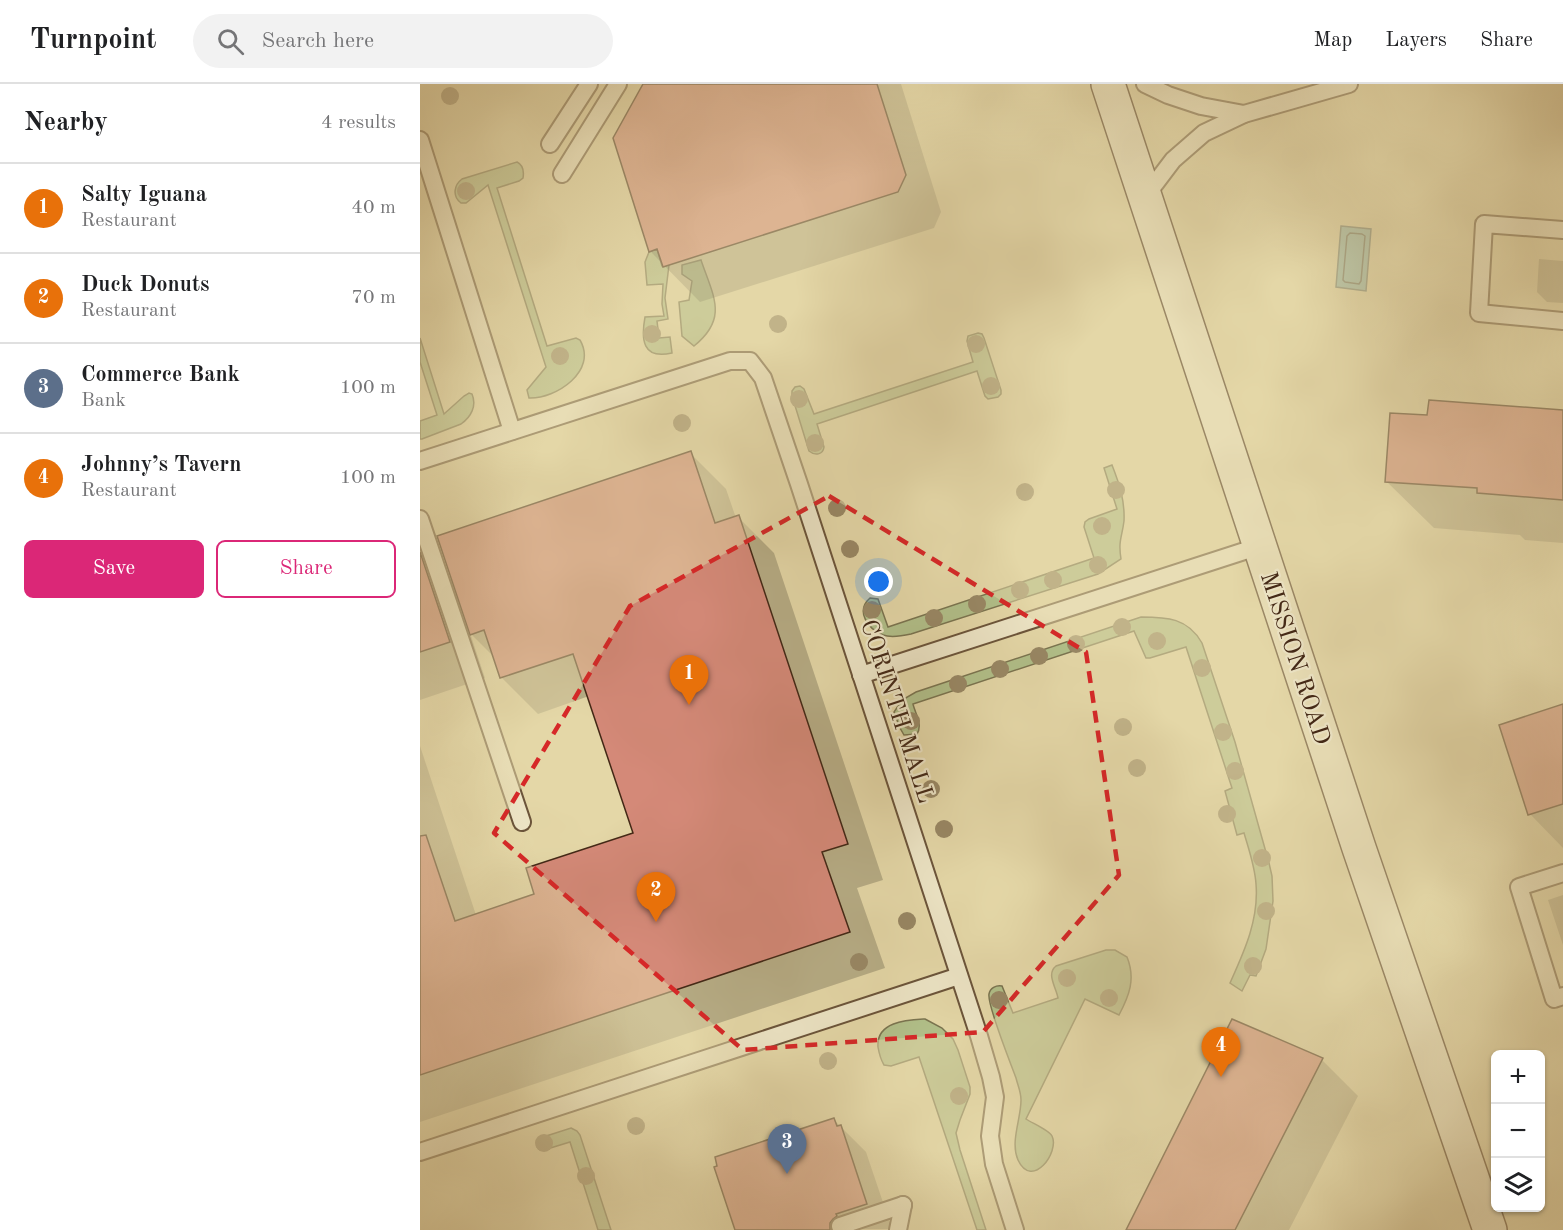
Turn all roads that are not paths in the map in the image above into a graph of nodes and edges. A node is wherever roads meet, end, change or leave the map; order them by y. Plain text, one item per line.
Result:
1 (589, 84) edge
2 (618, 84) edge
3 (1108, 84) edge
4 (1145, 84) edge
5 (1349, 84) edge
6 (1244, 114) junction
7 (420, 140) edge
8 (550, 144) dead end
9 (562, 174) dead end
10 (1145, 197) junction
11 (1563, 230) edge
12 (1563, 321) edge
13 (512, 431) junction
14 (420, 461) edge
15 (420, 519) edge
16 (1260, 546) junction
17 (861, 675) junction
18 (522, 822) dead end
19 (1563, 873) edge
20 (959, 976) junction
21 (1563, 996) edge
22 (420, 1152) edge
23 (840, 1226) dead end
24 (898, 1230) edge
25 (1015, 1230) edge
26 (1490, 1230) edge

1 - 8 lane
2 - 9 lane
3 - 10 main road, MISSION ROAD
4 - 6 lane
5 - 6 lane
6 - 10 lane
7 - 13 lane
10 - 16 main road, MISSION ROAD
11 - 12 lane
13 - 14 lane
13 - 17 lane, CORINTH MALL
15 - 18 lane
16 - 17 lane
16 - 26 main road, MISSION ROAD
17 - 20 lane, CORINTH MALL
19 - 21 lane
20 - 22 lane
20 - 25 lane, CORINTH MALL
23 - 24 lane

